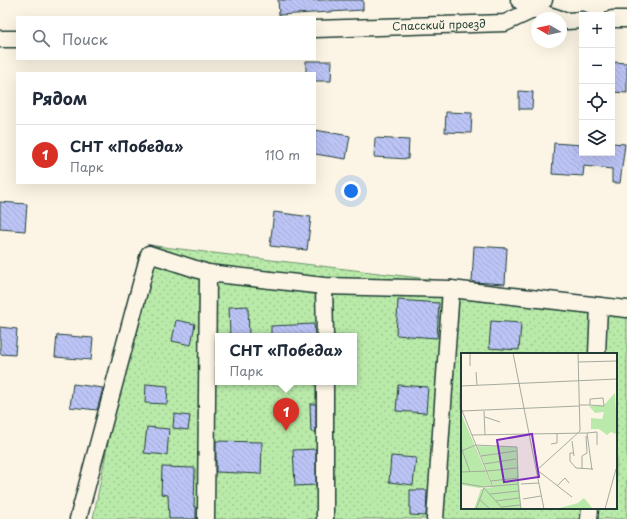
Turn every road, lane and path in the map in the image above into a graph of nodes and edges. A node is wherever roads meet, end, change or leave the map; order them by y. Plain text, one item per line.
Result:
1 (519, 0) edge
2 (538, 5) edge
3 (550, 12) edge
4 (627, 19) edge
5 (567, 20) edge
6 (579, 20) edge
7 (615, 20) edge
8 (316, 29) edge
9 (0, 39) edge
10 (16, 39) edge
11 (208, 273) junction
12 (324, 286) junction
13 (451, 289) junction
14 (599, 306) junction
15 (627, 309) edge
16 (325, 333) edge
17 (597, 353) edge
18 (325, 385) edge
19 (590, 509) edge
20 (78, 519) edge
21 (206, 519) edge
22 (326, 519) edge
23 (435, 519) edge
24 (589, 519) edge

1 - 2 street
2 - 3 street
2 - 8 street, Спасский проезд
4 - 7 street
5 - 6 street
9 - 10 street
11 - 12 street
11 - 20 street
11 - 21 street
12 - 13 street
12 - 16 street
13 - 14 street
13 - 23 street
14 - 15 street
14 - 17 street
18 - 22 street
19 - 24 street

